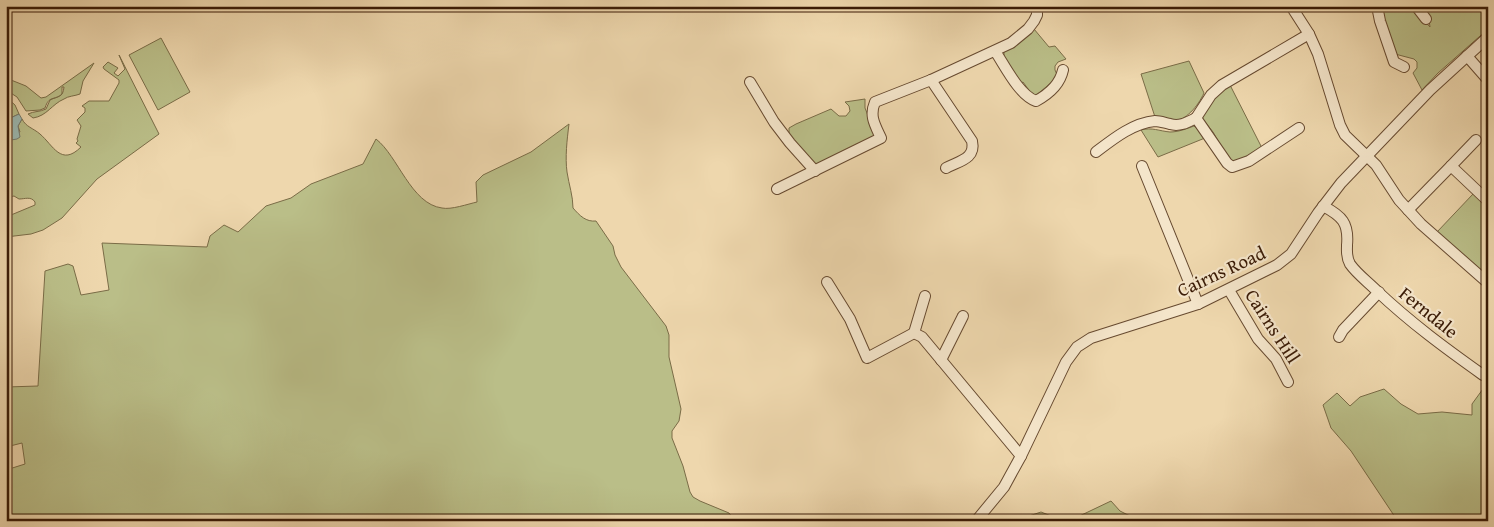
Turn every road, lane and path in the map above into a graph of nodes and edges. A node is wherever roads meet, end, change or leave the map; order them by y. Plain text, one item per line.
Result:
1 (1037, 6) edge
2 (1291, 6) edge
3 (1377, 6) edge
4 (1416, 6) edge
5 (1426, 19) dead end
6 (1309, 34) junction
7 (1488, 36) edge
8 (995, 51) junction
9 (1467, 56) junction
10 (1404, 67) dead end
11 (1063, 70) dead end
12 (930, 80) junction
13 (1488, 80) edge
14 (750, 82) dead end
15 (1196, 118) junction
16 (1299, 128) dead end
17 (1476, 140) dead end
18 (1096, 152) dead end
19 (1366, 156) junction
20 (1142, 166) dead end
21 (1451, 166) junction
22 (946, 168) dead end
23 (815, 171) junction
24 (777, 189) dead end
25 (1488, 202) edge
26 (1323, 206) junction
27 (1408, 210) junction
28 (827, 282) dead end
29 (1488, 283) edge
30 (1229, 290) junction
31 (1378, 292) junction
32 (925, 296) dead end
33 (1198, 304) junction
34 (963, 316) dead end
35 (914, 333) junction
36 (1339, 337) dead end
37 (941, 360) junction
38 (1483, 375) dead end
39 (1288, 382) dead end
40 (1021, 456) junction
41 (976, 521) edge

1 - 8 street
2 - 6 street
3 - 10 street
4 - 5 street
6 - 15 street
6 - 19 street
7 - 9 street, Cairns Road
8 - 11 street
8 - 12 street
9 - 13 street
9 - 19 street, Cairns Road
12 - 22 street
12 - 23 street
14 - 23 street
15 - 16 street
15 - 18 street
17 - 21 street
19 - 26 street, Cairns Road
19 - 27 street
20 - 33 street
21 - 25 street
21 - 27 street
23 - 24 street
26 - 30 street, Cairns Road
26 - 31 street, Ferndale
27 - 29 street
28 - 35 street
30 - 33 street, Cairns Road
30 - 39 street, Cairns Hill
31 - 36 street, Ferndale
31 - 38 street, Ferndale
32 - 35 street
33 - 40 street, Cairns Road
34 - 37 street
35 - 37 street
37 - 40 street
40 - 41 street, Cairns Road

